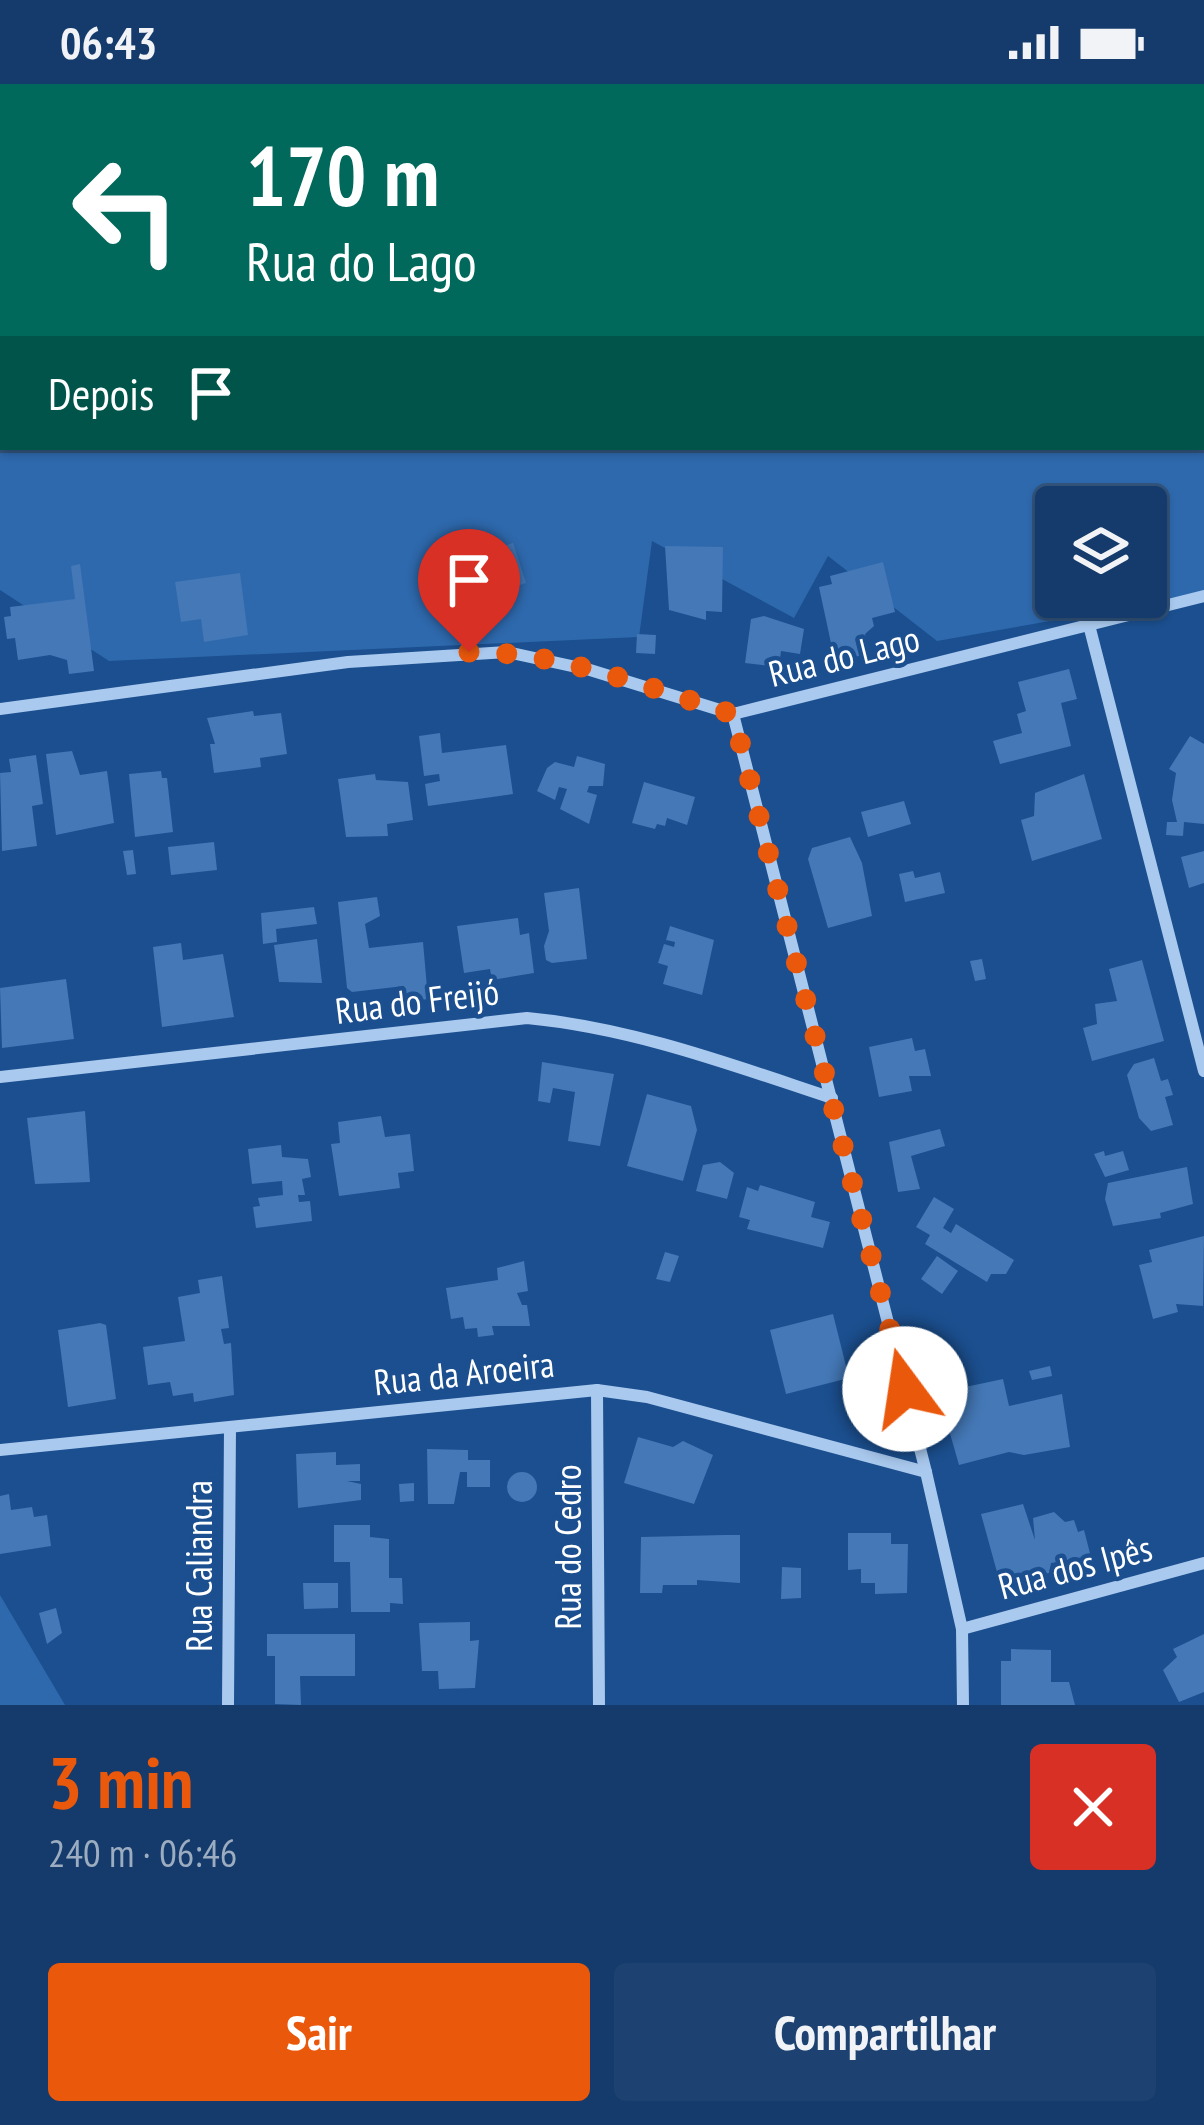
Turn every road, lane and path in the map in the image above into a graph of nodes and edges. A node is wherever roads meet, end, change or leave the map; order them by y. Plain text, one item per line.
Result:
1 (1204, 596) edge
2 (1090, 625) junction
3 (0, 709) edge
4 (733, 714) junction
5 (1204, 1071) edge
6 (0, 1077) edge
7 (832, 1098) junction
8 (597, 1390) junction
9 (230, 1427) junction
10 (0, 1450) edge
11 (926, 1472) junction
12 (1204, 1563) edge
13 (962, 1629) junction
14 (229, 1705) edge
15 (599, 1705) edge
16 (963, 1705) edge

1 - 2 street, Rua do Lago
2 - 4 street, Rua do Lago
2 - 5 street
3 - 4 street, Rua do Lago
4 - 7 street
6 - 7 street, Rua do Freijó
7 - 11 street
8 - 9 street, Rua da Aroeira
8 - 11 street, Rua da Aroeira
8 - 15 street, Rua do Cedro
9 - 10 street, Rua da Aroeira
9 - 14 street, Rua Caliandra
11 - 13 street
12 - 13 street, Rua dos Ipês
13 - 16 street

